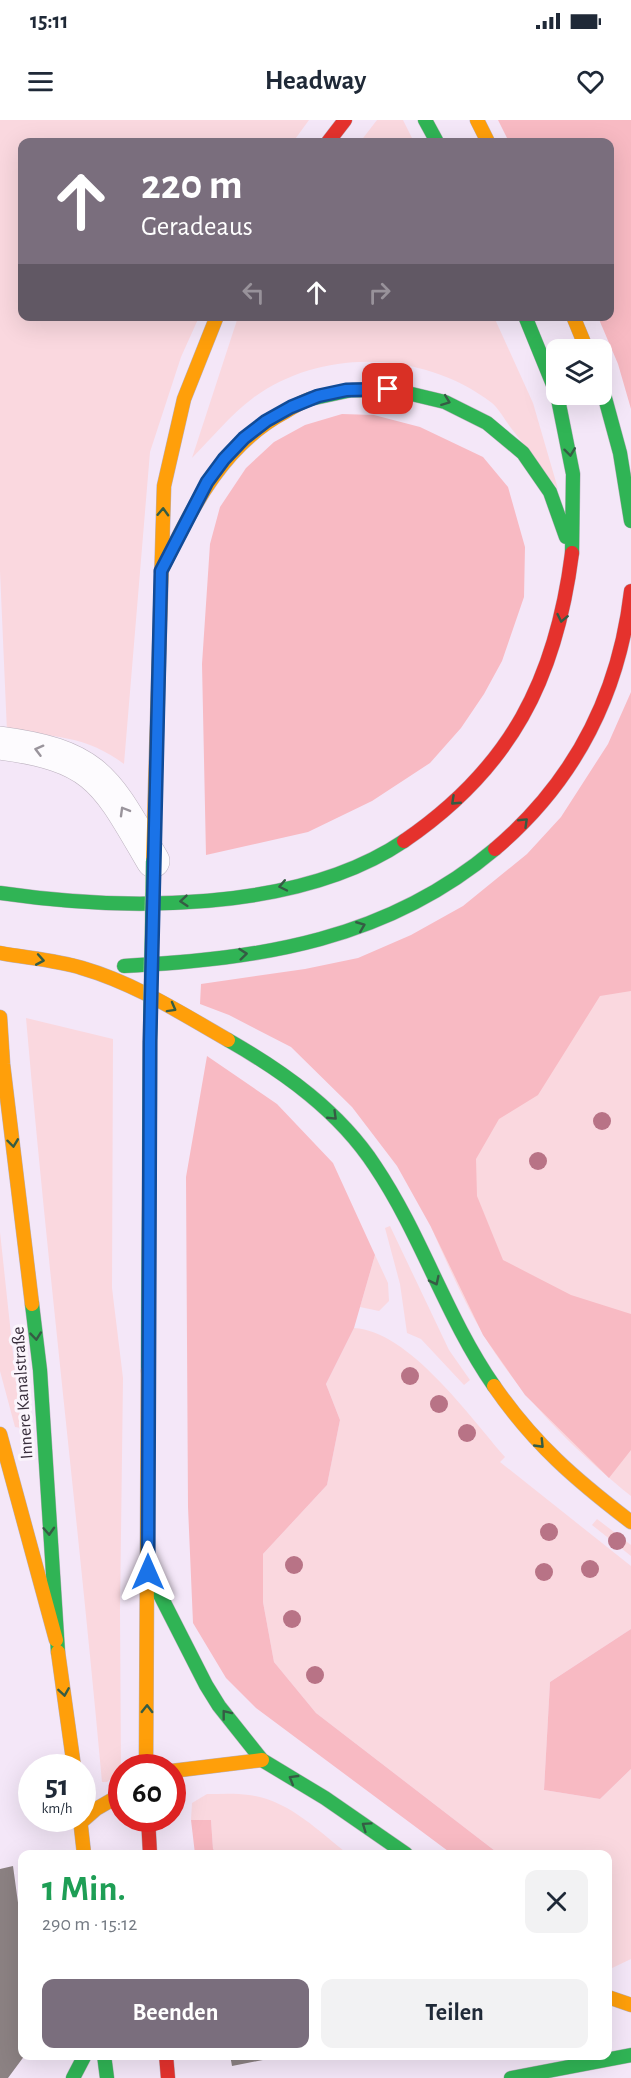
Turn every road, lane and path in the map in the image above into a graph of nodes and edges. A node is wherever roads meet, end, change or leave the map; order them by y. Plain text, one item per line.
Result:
1 (345, 120) edge
2 (425, 120) edge
3 (477, 120) edge
4 (331, 138) edge
5 (435, 138) edge
6 (486, 138) edge
7 (215, 321) edge
8 (527, 321) edge
9 (575, 321) edge
10 (582, 339) edge
11 (546, 367) edge
12 (560, 405) edge
13 (608, 405) edge
14 (631, 521) edge
15 (571, 560) junction
16 (161, 571) junction
17 (631, 591) edge
18 (0, 743) edge
19 (153, 861) junction
20 (0, 893) edge
21 (0, 953) edge
22 (80, 968) junction
23 (0, 1017) edge
24 (0, 1434) edge
25 (631, 1522) edge
26 (148, 1572) junction
27 (56, 1640) junction
28 (72, 1754) edge
29 (146, 1754) edge
30 (262, 1760) junction
31 (186, 1769) edge
32 (81, 1832) edge
33 (149, 1832) edge
34 (84, 1850) edge
35 (150, 1850) edge
36 (400, 1850) edge
37 (612, 1998) edge
38 (631, 2005) edge
39 (631, 2055) edge
40 (612, 2059) edge
41 (82, 2060) edge
42 (105, 2060) edge
43 (166, 2060) edge
44 (605, 2060) edge
45 (73, 2078) edge
46 (107, 2078) edge
47 (168, 2078) edge
48 (511, 2078) edge

1 - 4 main road
2 - 5 main road
3 - 6 main road
16 -> 7 main road
8 - 11 main road
9 - 10 main road
12 -> 15 main road
13 - 14 main road
16 -> 15 main road
15 -> 20 main road
16 - 19 main road
22 -> 17 main road
19 -> 18 street
19 - 26 main road, bridge
21 -> 22 main road
22 -> 25 main road
23 -> 27 main road, Innere Kanalstraße
24 - 27 main road
29 -> 26 main road
30 -> 26 main road
27 -> 28 main road, Innere Kanalstraße
30 - 31 main road
36 -> 30 main road
32 - 34 main road
33 - 35 main road
37 - 38 main road
39 - 40 main road
41 - 45 main road
42 - 46 main road
43 - 47 main road
44 - 48 main road

